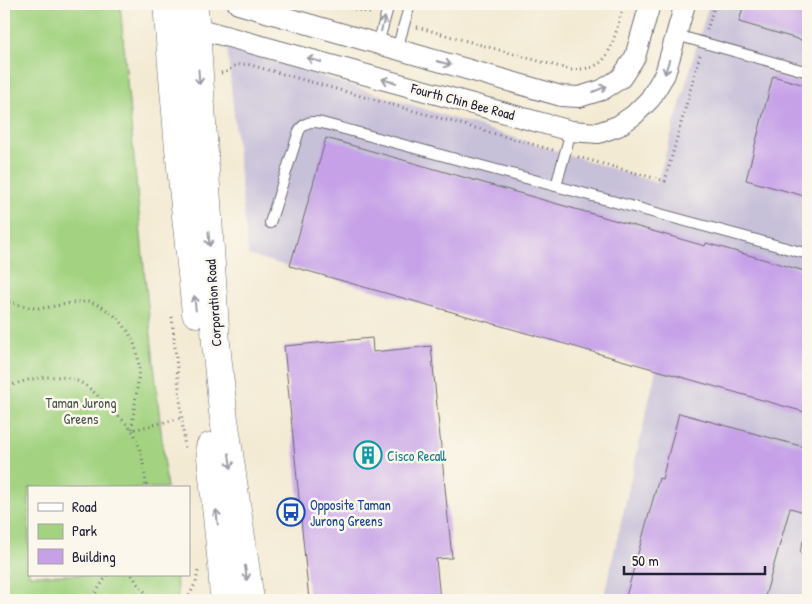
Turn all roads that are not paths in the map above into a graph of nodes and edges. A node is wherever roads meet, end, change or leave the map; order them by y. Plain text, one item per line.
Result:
1 (238, 4) edge
2 (389, 4) edge
3 (410, 4) edge
4 (650, 4) edge
5 (685, 4) edge
6 (168, 12) edge
7 (195, 16) edge
8 (676, 35) junction
9 (387, 47) junction
10 (808, 72) edge
11 (571, 131) junction
12 (556, 186) junction
13 (270, 223) dead end
14 (808, 254) edge
15 (222, 565) junction
16 (213, 600) edge
17 (224, 600) edge
18 (250, 600) edge

1 - 9 street
9 -> 2 lane
3 - 9 lane
9 -> 4 street
5 - 8 street, Fourth Chin Bee Road
6 - 7 street, Fourth Chin Bee Road
15 -> 6 main road, Corporation Road
11 -> 7 street, Fourth Chin Bee Road
7 -> 18 main road, Corporation Road
8 - 10 lane
8 -> 11 street, Fourth Chin Bee Road
11 - 12 lane
12 - 13 lane
12 - 14 lane
15 - 16 main road
15 - 17 main road, Corporation Road

